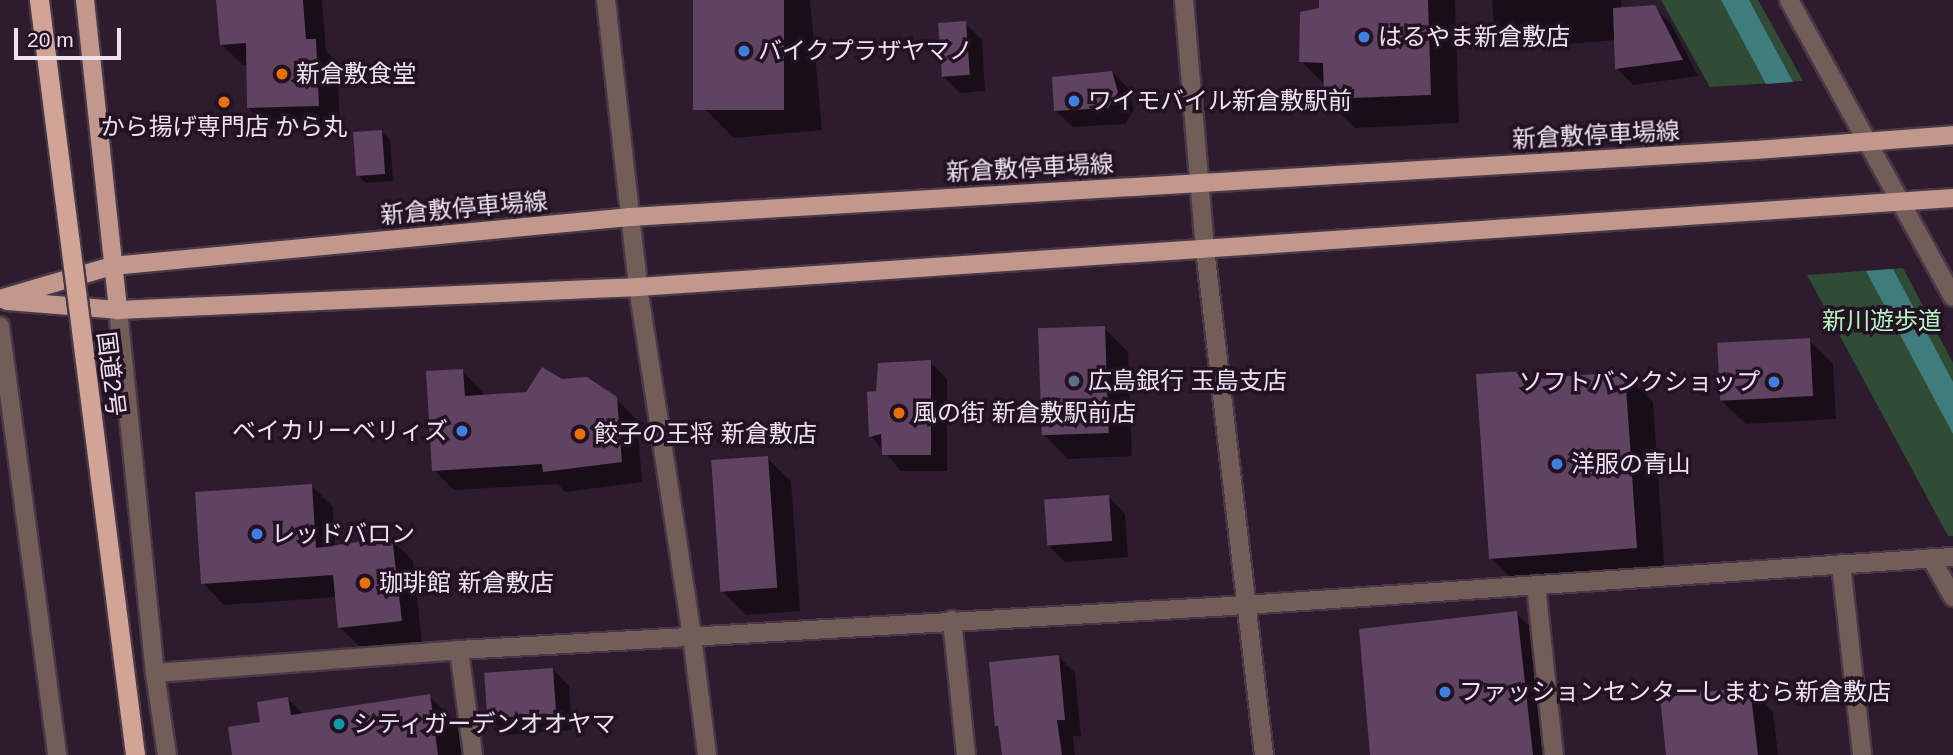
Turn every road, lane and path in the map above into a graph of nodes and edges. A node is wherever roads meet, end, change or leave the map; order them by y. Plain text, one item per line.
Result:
1 (39, 0) edge
2 (85, 0) edge
3 (606, 0) edge
4 (1184, 0) edge
5 (1790, 0) edge
6 (1953, 135) edge
7 (1867, 141) junction
8 (1199, 182) junction
9 (1953, 198) edge
10 (1902, 202) junction
11 (630, 217) junction
12 (1205, 249) junction
13 (112, 266) junction
14 (638, 287) junction
15 (1953, 297) edge
16 (0, 299) edge
17 (118, 310) junction
18 (0, 326) edge
19 (1953, 557) edge
20 (1931, 558) junction
21 (1841, 564) junction
22 (1536, 585) junction
23 (1953, 597) edge
24 (1249, 604) junction
25 (952, 620) junction
26 (692, 636) junction
27 (459, 650) junction
28 (155, 673) junction
29 (57, 755) edge
30 (135, 755) edge
31 (167, 755) edge
32 (473, 755) edge
33 (707, 755) edge
34 (965, 755) edge
35 (1264, 755) edge
36 (1554, 755) edge
37 (1862, 755) edge

1 - 30 highway, 国道2号, bridge
2 - 13 main road
3 - 11 street
4 - 8 street
5 - 7 street
6 - 7 main road, 新倉敷停車場線
7 - 8 main road, 新倉敷停車場線
7 - 10 street
8 - 11 main road, 新倉敷停車場線
8 - 12 street
9 - 10 main road, 新倉敷停車場線
10 - 12 main road, 新倉敷停車場線
10 - 15 street
11 - 13 main road, 新倉敷停車場線
11 - 14 street
12 - 14 main road, 新倉敷停車場線
12 - 24 street
13 - 16 main road, 新倉敷停車場線
13 - 17 main road
14 - 17 main road, 新倉敷停車場線
14 - 26 street
16 - 17 main road, 新倉敷停車場線
17 - 28 street
18 - 29 street
19 - 20 street
20 - 21 street
20 - 23 street
21 - 22 street
21 - 37 street
22 - 24 street
22 - 36 street
24 - 25 street
24 - 35 street
25 - 26 street
25 - 34 street
26 - 27 street
26 - 33 street
27 - 28 street
27 - 32 street
28 - 31 street

